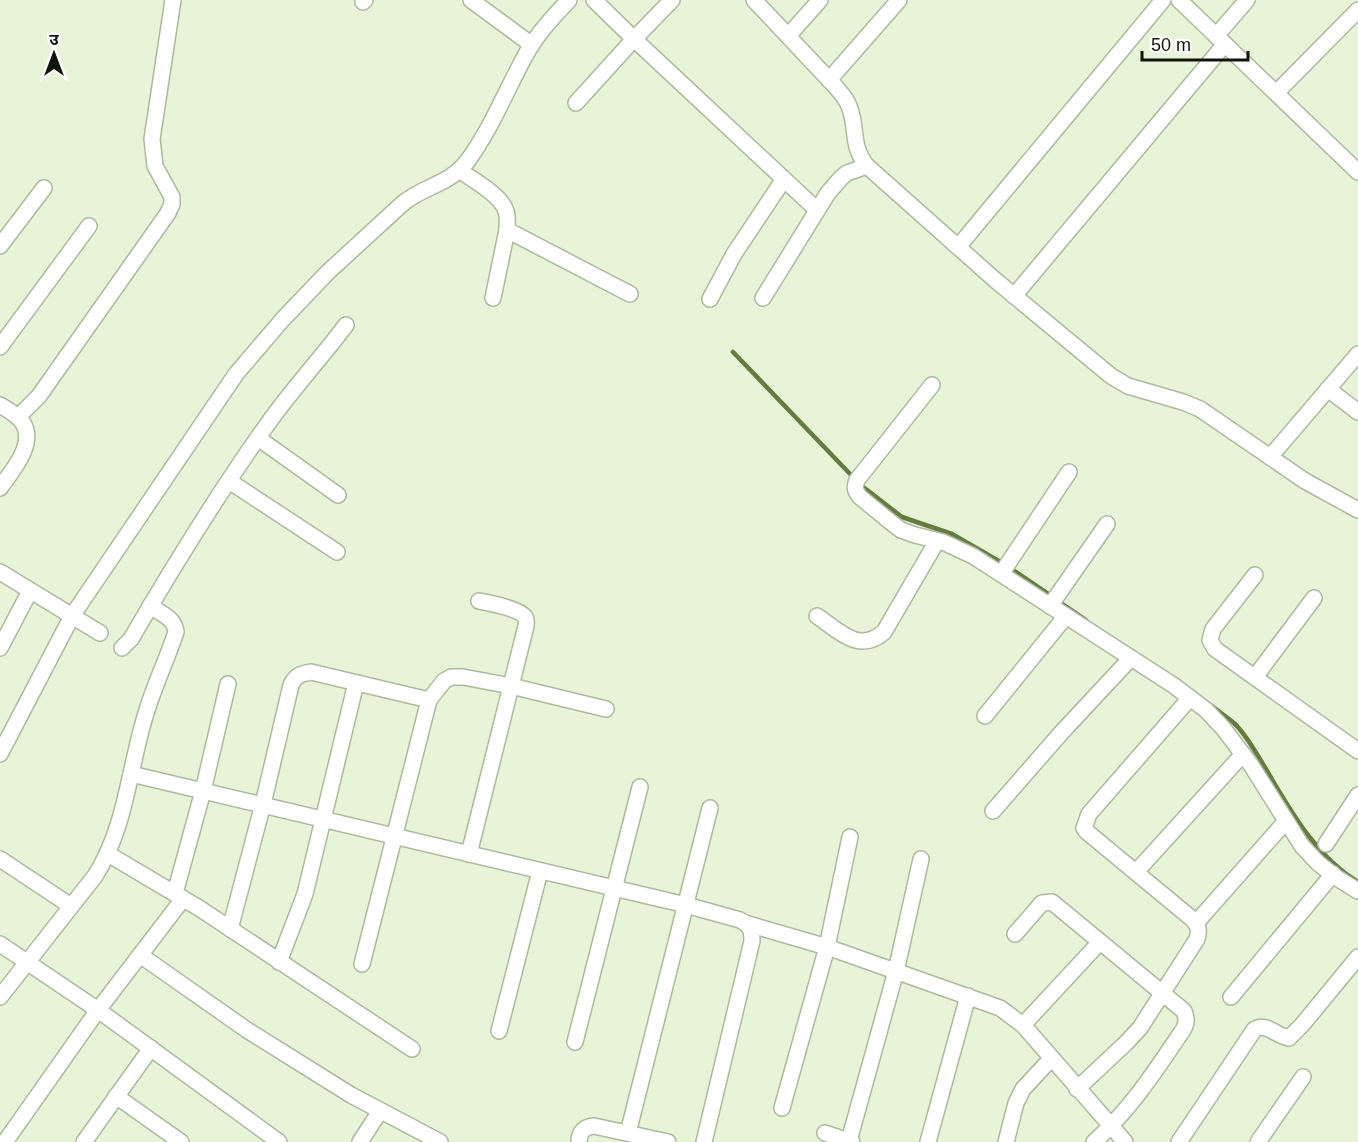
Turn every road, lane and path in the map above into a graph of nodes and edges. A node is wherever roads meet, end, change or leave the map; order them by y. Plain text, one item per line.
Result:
1 (174, 0) edge
2 (471, 0) edge
3 (568, 0) edge
4 (594, 0) edge
5 (672, 0) edge
6 (754, 0) edge
7 (820, 0) edge
8 (899, 0) edge
9 (1163, 0) edge
10 (1179, 0) edge
11 (1247, 0) edge
12 (1358, 10) edge
13 (788, 36) junction
14 (634, 39) junction
15 (1220, 40) junction
16 (532, 45) junction
17 (829, 80) junction
18 (1276, 93) junction
19 (576, 103) dead end
20 (867, 166) junction
21 (459, 170) junction
22 (1358, 172) edge
23 (784, 179) junction
24 (44, 188) dead end
25 (817, 210) junction
26 (89, 226) dead end
27 (507, 230) junction
28 (0, 246) edge
29 (958, 247) junction
30 (630, 294) dead end
31 (1014, 296) junction
32 (494, 298) dead end
33 (762, 298) dead end
34 (710, 299) dead end
35 (346, 325) dead end
36 (0, 347) edge
37 (1358, 354) edge
38 (932, 385) dead end
39 (1328, 389) junction
40 (0, 405) edge
41 (1358, 412) edge
42 (18, 417) junction
43 (258, 438) junction
44 (1270, 457) junction
45 (1069, 472) dead end
46 (229, 481) junction
47 (0, 488) edge
48 (338, 495) dead end
49 (1358, 510) edge
50 (1107, 524) dead end
51 (937, 541) junction
52 (337, 552) dead end
53 (0, 572) edge
54 (1001, 574) junction
55 (1255, 575) dead end
56 (30, 591) junction
57 (1314, 598) dead end
58 (479, 601) dead end
59 (150, 606) junction
60 (1050, 606) junction
61 (72, 616) junction
62 (817, 616) dead end
63 (1066, 616) junction
64 (100, 633) dead end
65 (0, 648) edge
66 (122, 648) dead end
67 (1131, 658) junction
68 (1255, 677) junction
69 (356, 683) junction
70 (228, 684) dead end
71 (511, 686) junction
72 (1190, 698) junction
73 (429, 700) junction
74 (606, 709) dead end
75 (985, 716) dead end
76 (1358, 751) edge
77 (0, 754) edge
78 (1243, 754) junction
79 (131, 774) junction
80 (640, 787) dead end
81 (203, 791) junction
82 (1358, 795) edge
83 (263, 804) junction
84 (710, 808) dead end
85 (993, 811) dead end
86 (324, 819) junction
87 (1286, 821) junction
88 (394, 836) junction
89 (850, 837) dead end
90 (1326, 844) dead end
91 (108, 854) junction
92 (469, 854) junction
93 (0, 859) edge
94 (921, 859) dead end
95 (540, 871) junction
96 (1136, 872) junction
97 (1333, 874) junction
98 (613, 889) junction
99 (1358, 891) edge
100 (179, 896) junction
101 (686, 905) junction
102 (72, 906) junction
103 (1196, 923) junction
104 (748, 924) junction
105 (230, 928) junction
106 (1015, 934) dead end
107 (1100, 942) junction
108 (0, 944) edge
109 (827, 947) junction
110 (140, 955) junction
111 (1358, 957) edge
112 (27, 961) junction
113 (279, 962) junction
114 (362, 964) dead end
115 (896, 971) junction
116 (1162, 993) junction
117 (968, 996) junction
118 (0, 997) edge
119 (1231, 997) dead end
120 (99, 1010) junction
121 (1023, 1025) junction
122 (499, 1031) dead end
123 (575, 1042) dead end
124 (151, 1048) junction
125 (412, 1048) dead end
126 (1051, 1059) junction
127 (1303, 1077) dead end
128 (1077, 1089) junction
129 (116, 1096) junction
130 (782, 1108) dead end
131 (380, 1111) junction
132 (1111, 1127) junction
133 (628, 1133) junction
134 (825, 1133) dead end
135 (851, 1141) edge
136 (5, 1142) edge
137 (84, 1142) edge
138 (181, 1142) edge
139 (279, 1142) edge
140 (360, 1142) edge
141 (440, 1142) edge
142 (579, 1142) edge
143 (668, 1142) edge
144 (704, 1142) edge
145 (928, 1142) edge
146 (1006, 1142) edge
147 (1094, 1142) edge
148 (1125, 1142) edge
149 (1179, 1142) edge
150 (1258, 1142) edge

1 - 42 street
2 - 16 street
3 - 16 street
4 - 14 street
5 - 14 street
6 - 13 street
7 - 13 street
8 - 17 street
9 - 29 street
10 - 15 street
11 - 15 street
12 - 18 street
13 - 17 street
14 - 19 street
14 - 23 street
15 - 18 street
15 - 31 street
16 - 21 street
17 - 20 street
18 - 22 street
20 - 25 street
20 - 29 street
21 - 27 street
21 - 61 street
23 - 25 street
23 - 34 street
24 - 28 street
25 - 33 street
26 - 36 street
27 - 30 street
27 - 32 street
29 - 31 street
31 - 44 street
35 - 43 street
37 - 39 street
38 - 51 street
39 - 41 street
39 - 44 street
40 - 42 street
42 - 47 street
43 - 46 street
43 - 48 street
44 - 49 street
45 - 54 street
46 - 52 street
46 - 59 street
50 - 60 street
51 - 54 street
51 - 62 street
53 - 56 street
54 - 60 street
55 - 68 street
56 - 61 street
56 - 65 street
57 - 68 street
58 - 71 street
59 - 66 street
59 - 79 street
60 - 63 street
61 - 64 street
61 - 77 street
63 - 67 street
63 - 75 street
67 - 72 street
67 - 85 street
68 - 76 street
69 - 73 street
69 - 83 street
69 - 86 street
70 - 81 street
71 - 73 street
71 - 74 street
71 - 92 street
72 - 78 street
72 - 96 street
73 - 88 street
78 - 87 street
78 - 96 street
79 - 81 street
79 - 91 street
80 - 98 street
81 - 83 street
81 - 100 street
82 - 90 street
83 - 86 street
83 - 105 street
84 - 101 street
86 - 88 street
86 - 113 street
87 - 97 street
87 - 103 street
88 - 92 street
88 - 114 street
89 - 109 street
91 - 100 street
91 - 102 street
92 - 95 street
93 - 102 street
94 - 115 street
95 - 98 street
95 - 122 street
96 - 103 street
97 - 99 street
97 - 119 street
98 - 101 street
98 - 123 street
100 - 105 street
100 - 110 street
101 - 104 street
101 - 133 street
102 - 112 street
103 - 116 street
104 - 109 street
104 - 144 street
105 - 113 street
106 - 107 street
107 - 116 street
107 - 121 street
108 - 112 street
109 - 115 street
109 - 130 street
110 - 120 street
110 - 131 street
111 - 149 street
112 - 118 street
112 - 120 street
113 - 125 street
115 - 117 street
115 - 135 street
116 - 128 street
116 - 132 street
117 - 121 street
117 - 145 street
120 - 124 street
120 - 136 street
121 - 126 street
124 - 129 street
124 - 139 street
126 - 128 street
126 - 146 street
127 - 150 street
128 - 132 street
129 - 137 street
129 - 138 street
131 - 140 street
131 - 141 street
132 - 147 street
132 - 148 street
133 - 142 street
133 - 143 street
134 - 135 street

